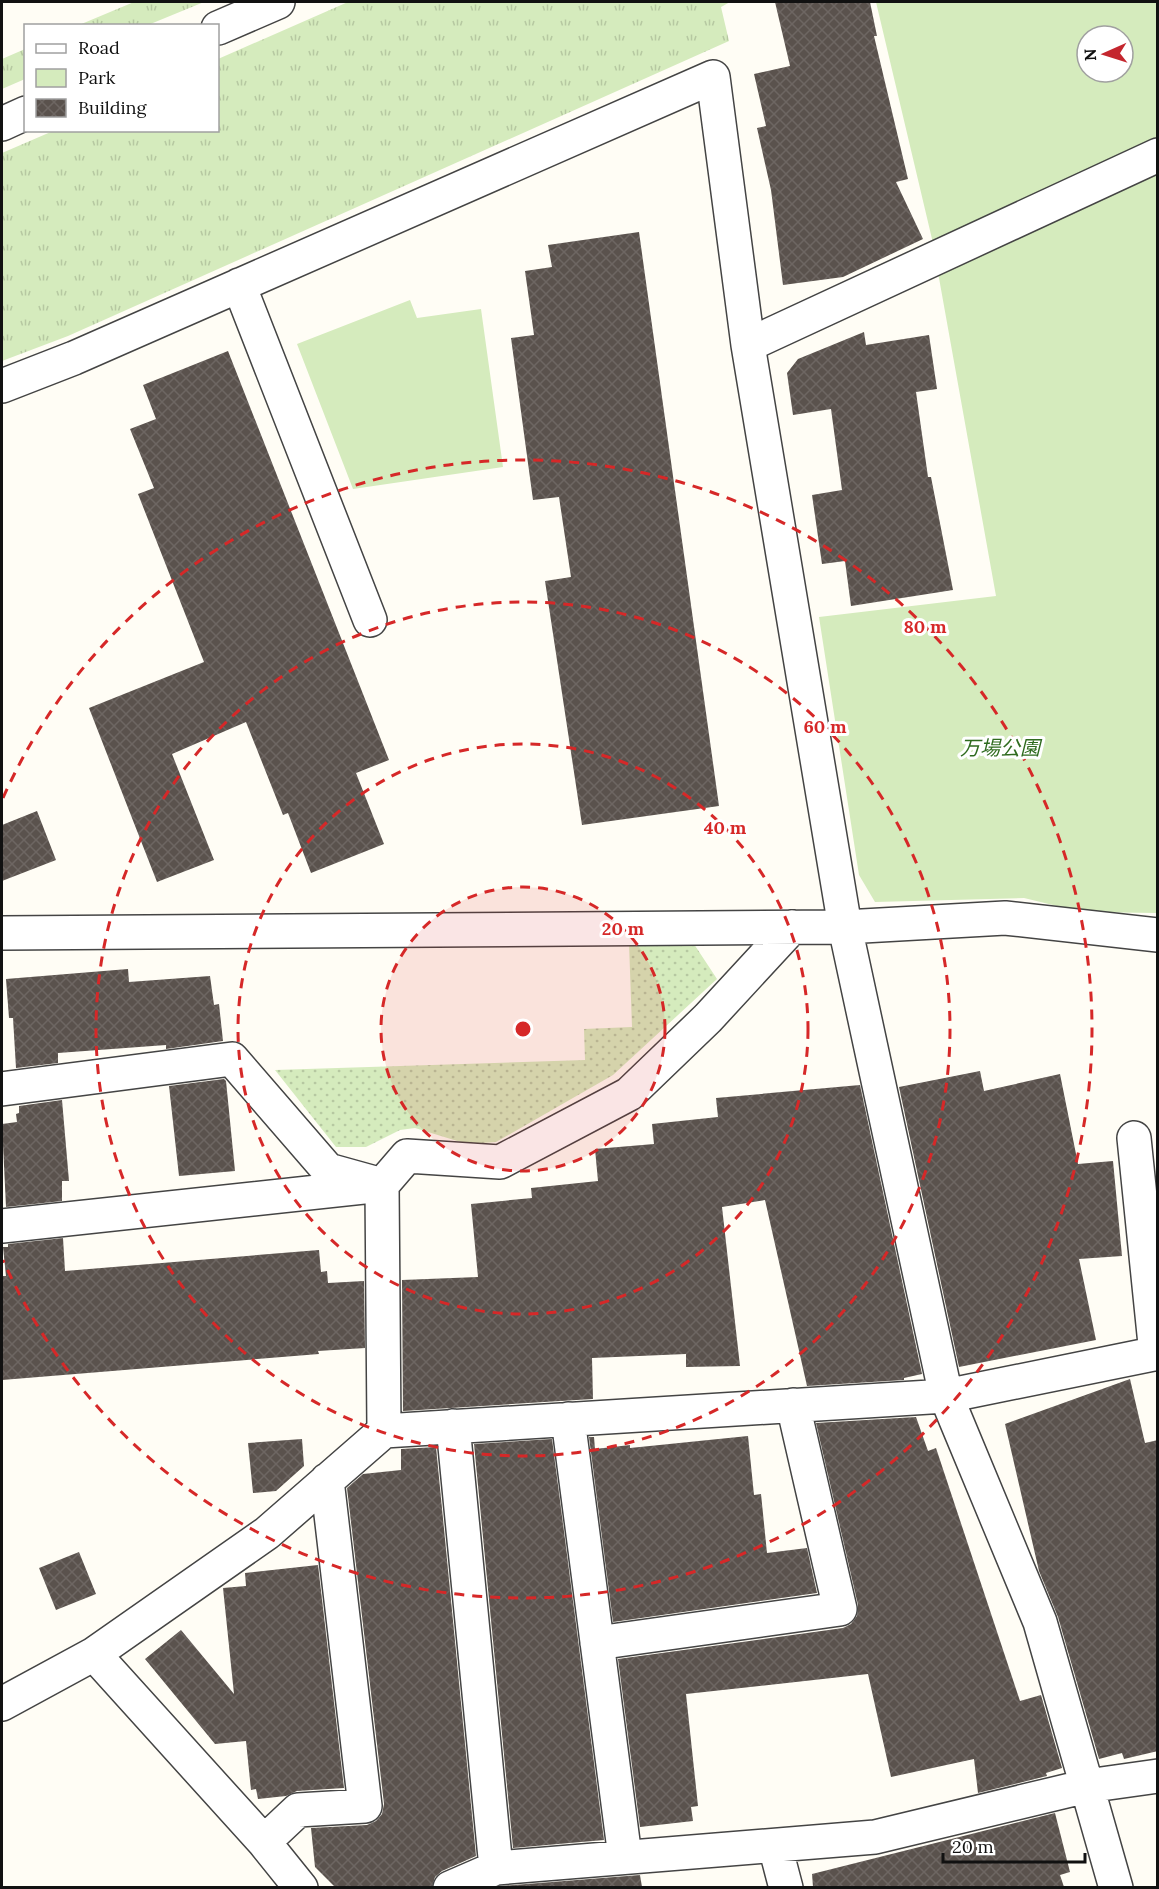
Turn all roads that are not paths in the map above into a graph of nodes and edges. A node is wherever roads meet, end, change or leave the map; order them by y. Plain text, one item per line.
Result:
1 (278, 2) edge
2 (219, 28) edge
3 (24, 114) edge
4 (2, 124) edge
5 (1158, 155) edge
6 (239, 285) junction
7 (748, 345) junction
8 (2, 386) edge
9 (370, 620) dead end
10 (792, 927) junction
11 (845, 927) junction
12 (2, 933) edge
13 (1158, 935) edge
14 (2, 1089) edge
15 (1134, 1138) dead end
16 (382, 1185) junction
17 (2, 1226) edge
18 (1157, 1354) edge
19 (946, 1396) junction
20 (793, 1405) junction
21 (568, 1419) junction
22 (453, 1426) junction
23 (384, 1431) junction
24 (327, 1480) junction
25 (597, 1643) junction
26 (94, 1654) junction
27 (2, 1704) edge
28 (1158, 1776) edge
29 (1087, 1786) junction
30 (264, 1842) junction
31 (776, 1846) junction
32 (625, 1857) junction
33 (496, 1868) junction
34 (301, 1887) edge
35 (450, 1887) edge
36 (786, 1887) edge
37 (1116, 1887) edge

1 - 2 street
3 - 4 street
5 - 7 street
6 - 7 street
6 - 8 street
6 - 9 street
7 - 11 street
10 - 11 street
10 - 12 street
10 - 16 street
11 - 13 street
11 - 19 street
14 - 16 street
15 - 18 street
16 - 17 street
16 - 23 street
18 - 19 street
19 - 20 street
19 - 29 street
20 - 21 street
20 - 25 street
21 - 22 street
21 - 25 street
22 - 23 street
22 - 33 street
23 - 24 street
24 - 26 street
24 - 30 street
25 - 32 street
26 - 27 street
26 - 30 street
28 - 29 street
29 - 31 street
29 - 37 street
30 - 34 street
31 - 32 street
31 - 36 street
32 - 33 street
33 - 35 street

